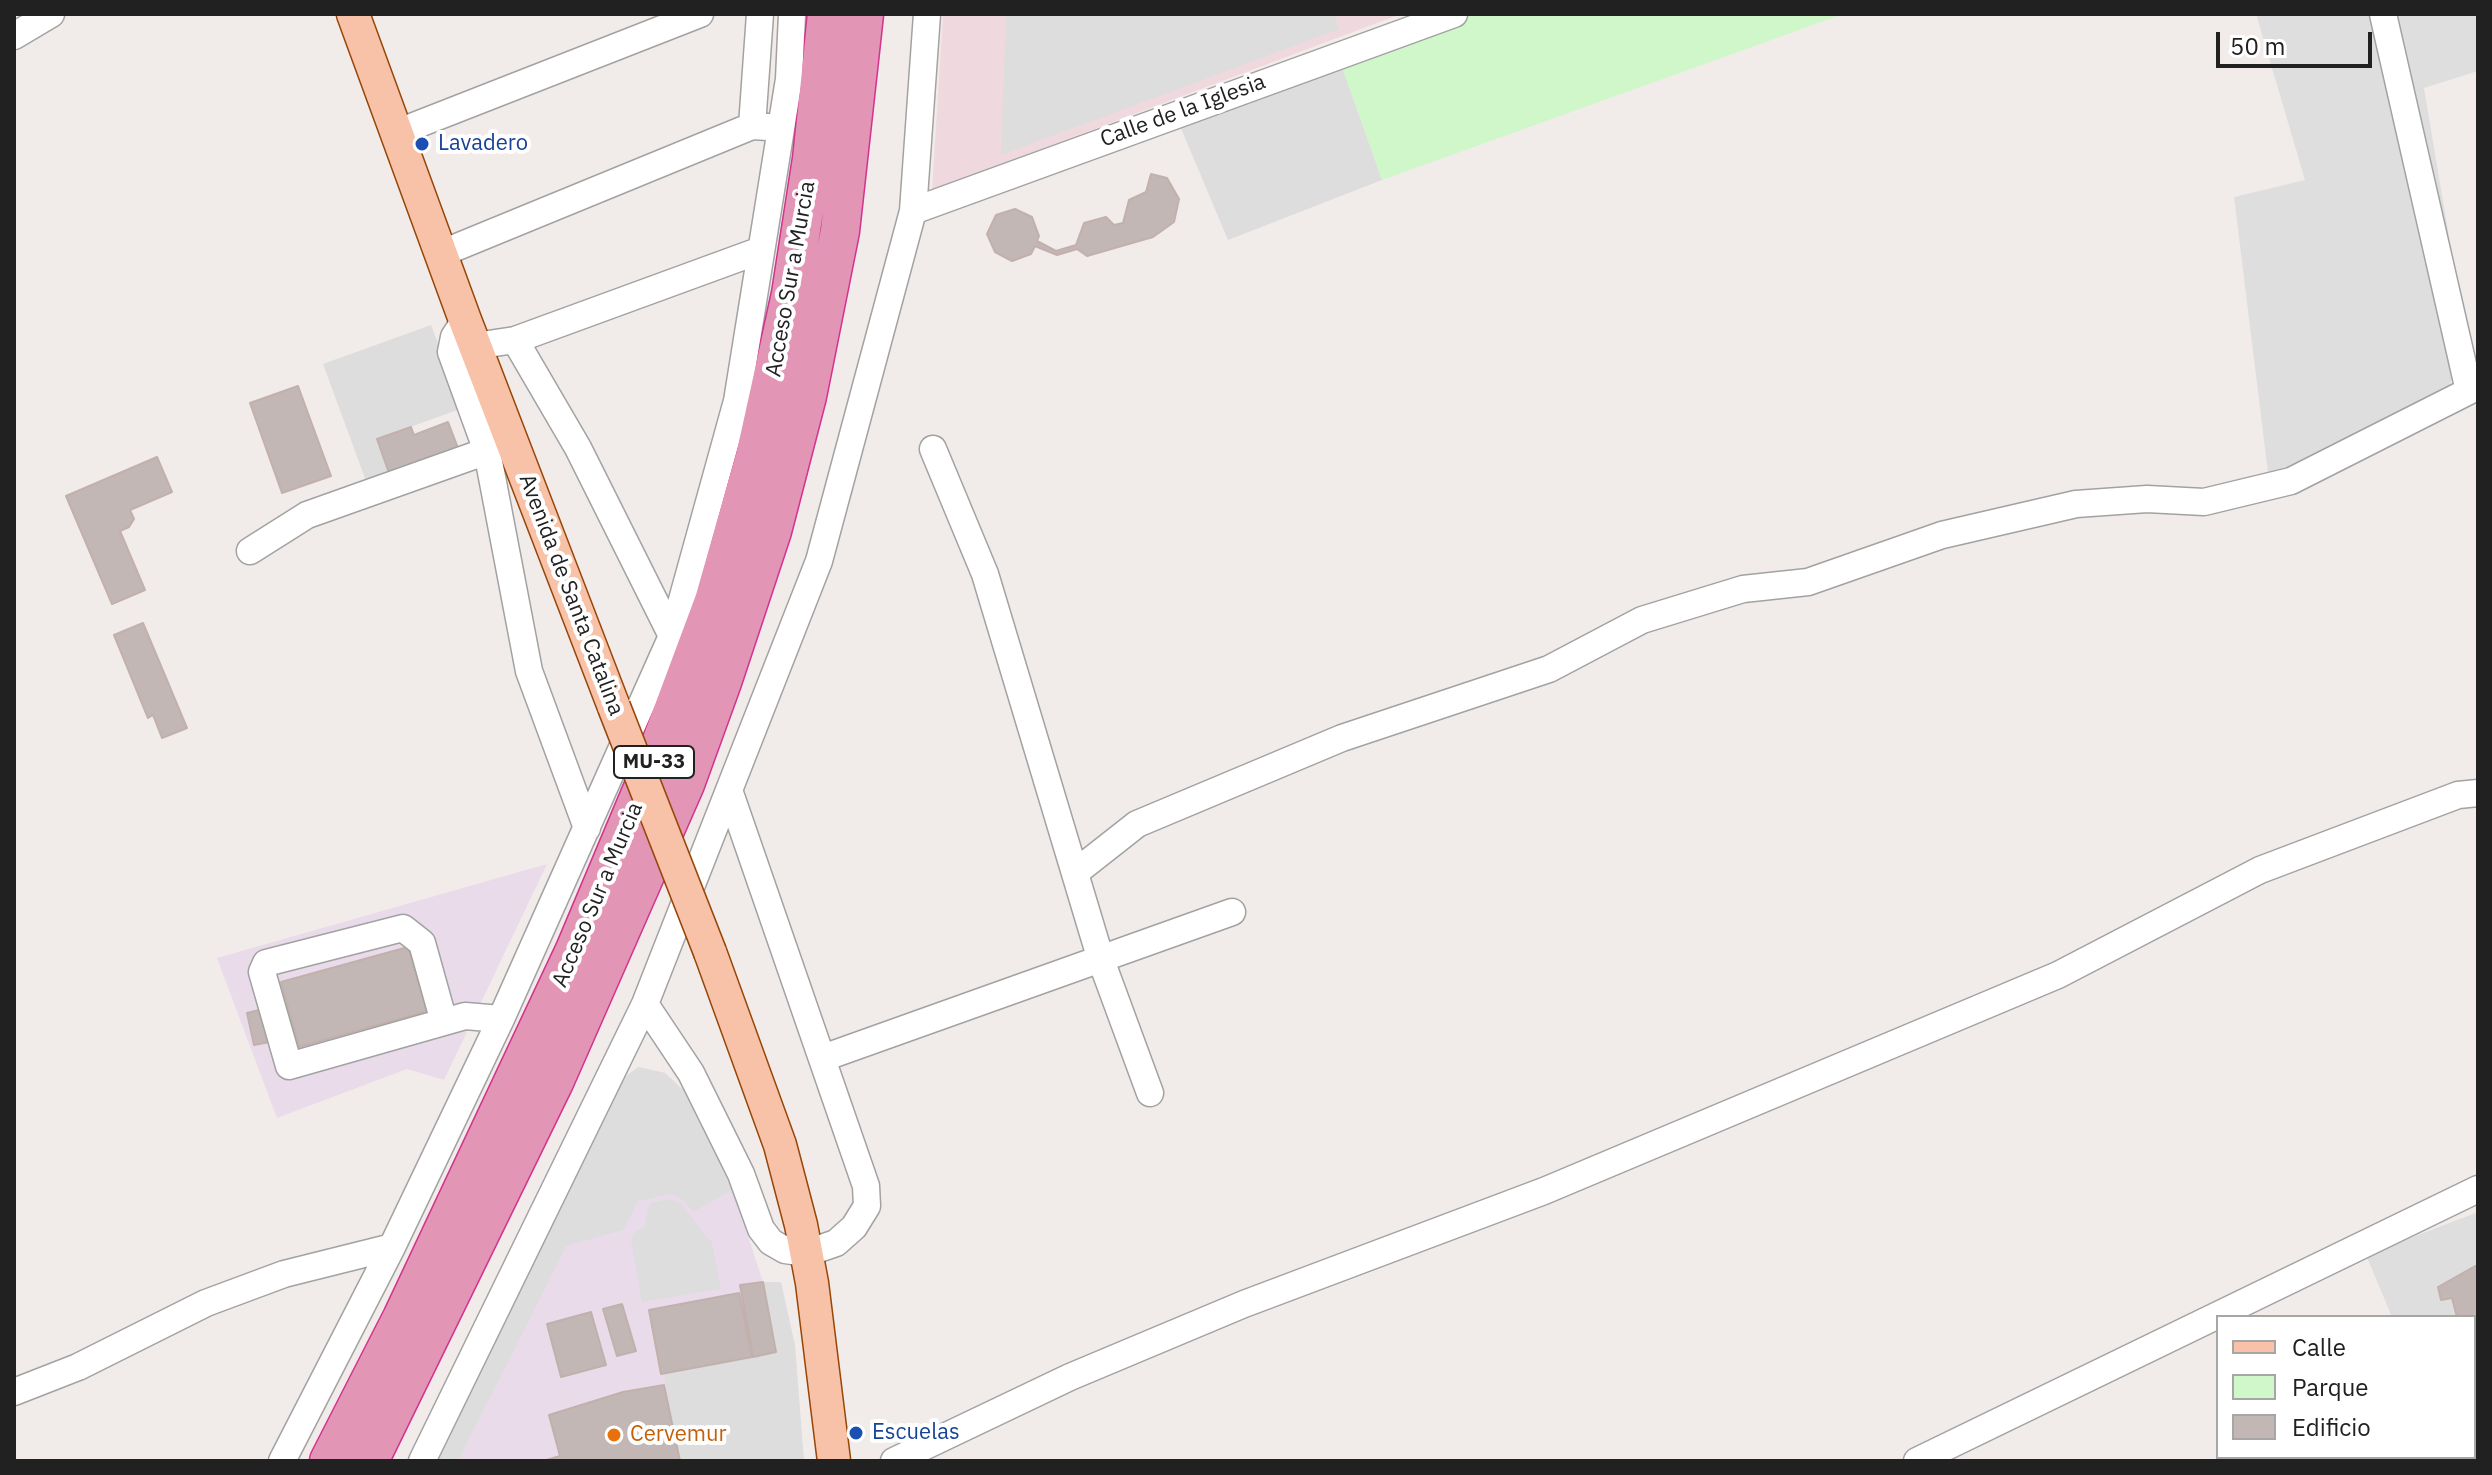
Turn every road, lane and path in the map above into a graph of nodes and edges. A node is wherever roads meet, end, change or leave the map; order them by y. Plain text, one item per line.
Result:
1 (51, 14) edge
2 (353, 14) edge
3 (700, 14) edge
4 (827, 14) edge
5 (864, 14) edge
6 (927, 14) edge
7 (1454, 14) edge
8 (2383, 14) edge
9 (759, 22) edge
10 (792, 22) edge
11 (14, 36) edge
12 (752, 126) junction
13 (781, 128) junction
14 (396, 133) junction
15 (913, 211) junction
16 (761, 250) junction
17 (440, 254) junction
18 (470, 333) junction
19 (515, 340) junction
20 (933, 449) dead end
21 (487, 451) junction
22 (250, 551) dead end
23 (672, 636) junction
24 (730, 793) junction
25 (2478, 793) edge
26 (587, 828) junction
27 (1076, 872) junction
28 (1232, 912) dead end
29 (1101, 960) junction
30 (645, 1004) junction
31 (501, 1019) junction
32 (444, 1022) junction
33 (823, 1058) junction
34 (1150, 1093) dead end
35 (2478, 1189) edge
36 (392, 1247) junction
37 (807, 1253) junction
38 (2218, 1315) edge
39 (2216, 1316) edge
40 (14, 1392) edge
41 (282, 1461) edge
42 (329, 1461) edge
43 (369, 1461) edge
44 (422, 1461) edge
45 (834, 1461) edge
46 (894, 1461) edge
47 (1917, 1461) edge

1 - 11 street
2 - 14 main road, Avenida de Santa Catalina
3 - 14 street
4 - 42 highway, Acceso Sur a Murcia / MU-33
5 - 43 highway, Acceso Sur a Murcia / MU-33
6 - 15 street
7 - 15 street, Calle de la Iglesia
8 - 27 street
9 - 10 street
9 - 12 street
10 - 13 street
12 - 13 street
12 - 17 street
13 - 16 street
14 - 17 main road, Avenida de Santa Catalina
15 - 24 street
16 - 19 street
16 - 23 street
17 - 18 main road, Avenida de Santa Catalina
18 - 19 street
18 - 21 street
18 - 37 main road, Avenida de Santa Catalina, bridge
19 - 23 street
20 - 27 street
21 - 22 street
21 - 26 street
23 - 26 street
24 - 30 street
24 - 33 street
25 - 46 street
26 - 31 street
27 - 29 street
28 - 29 street
29 - 33 street
29 - 34 street
30 - 37 street
30 - 44 street
31 - 32 street
31 - 36 street
32 - 32 street
33 - 37 street
35 - 38 street
36 - 40 street
36 - 41 street
37 - 45 main road, Avenida de Santa Catalina
39 - 47 street

